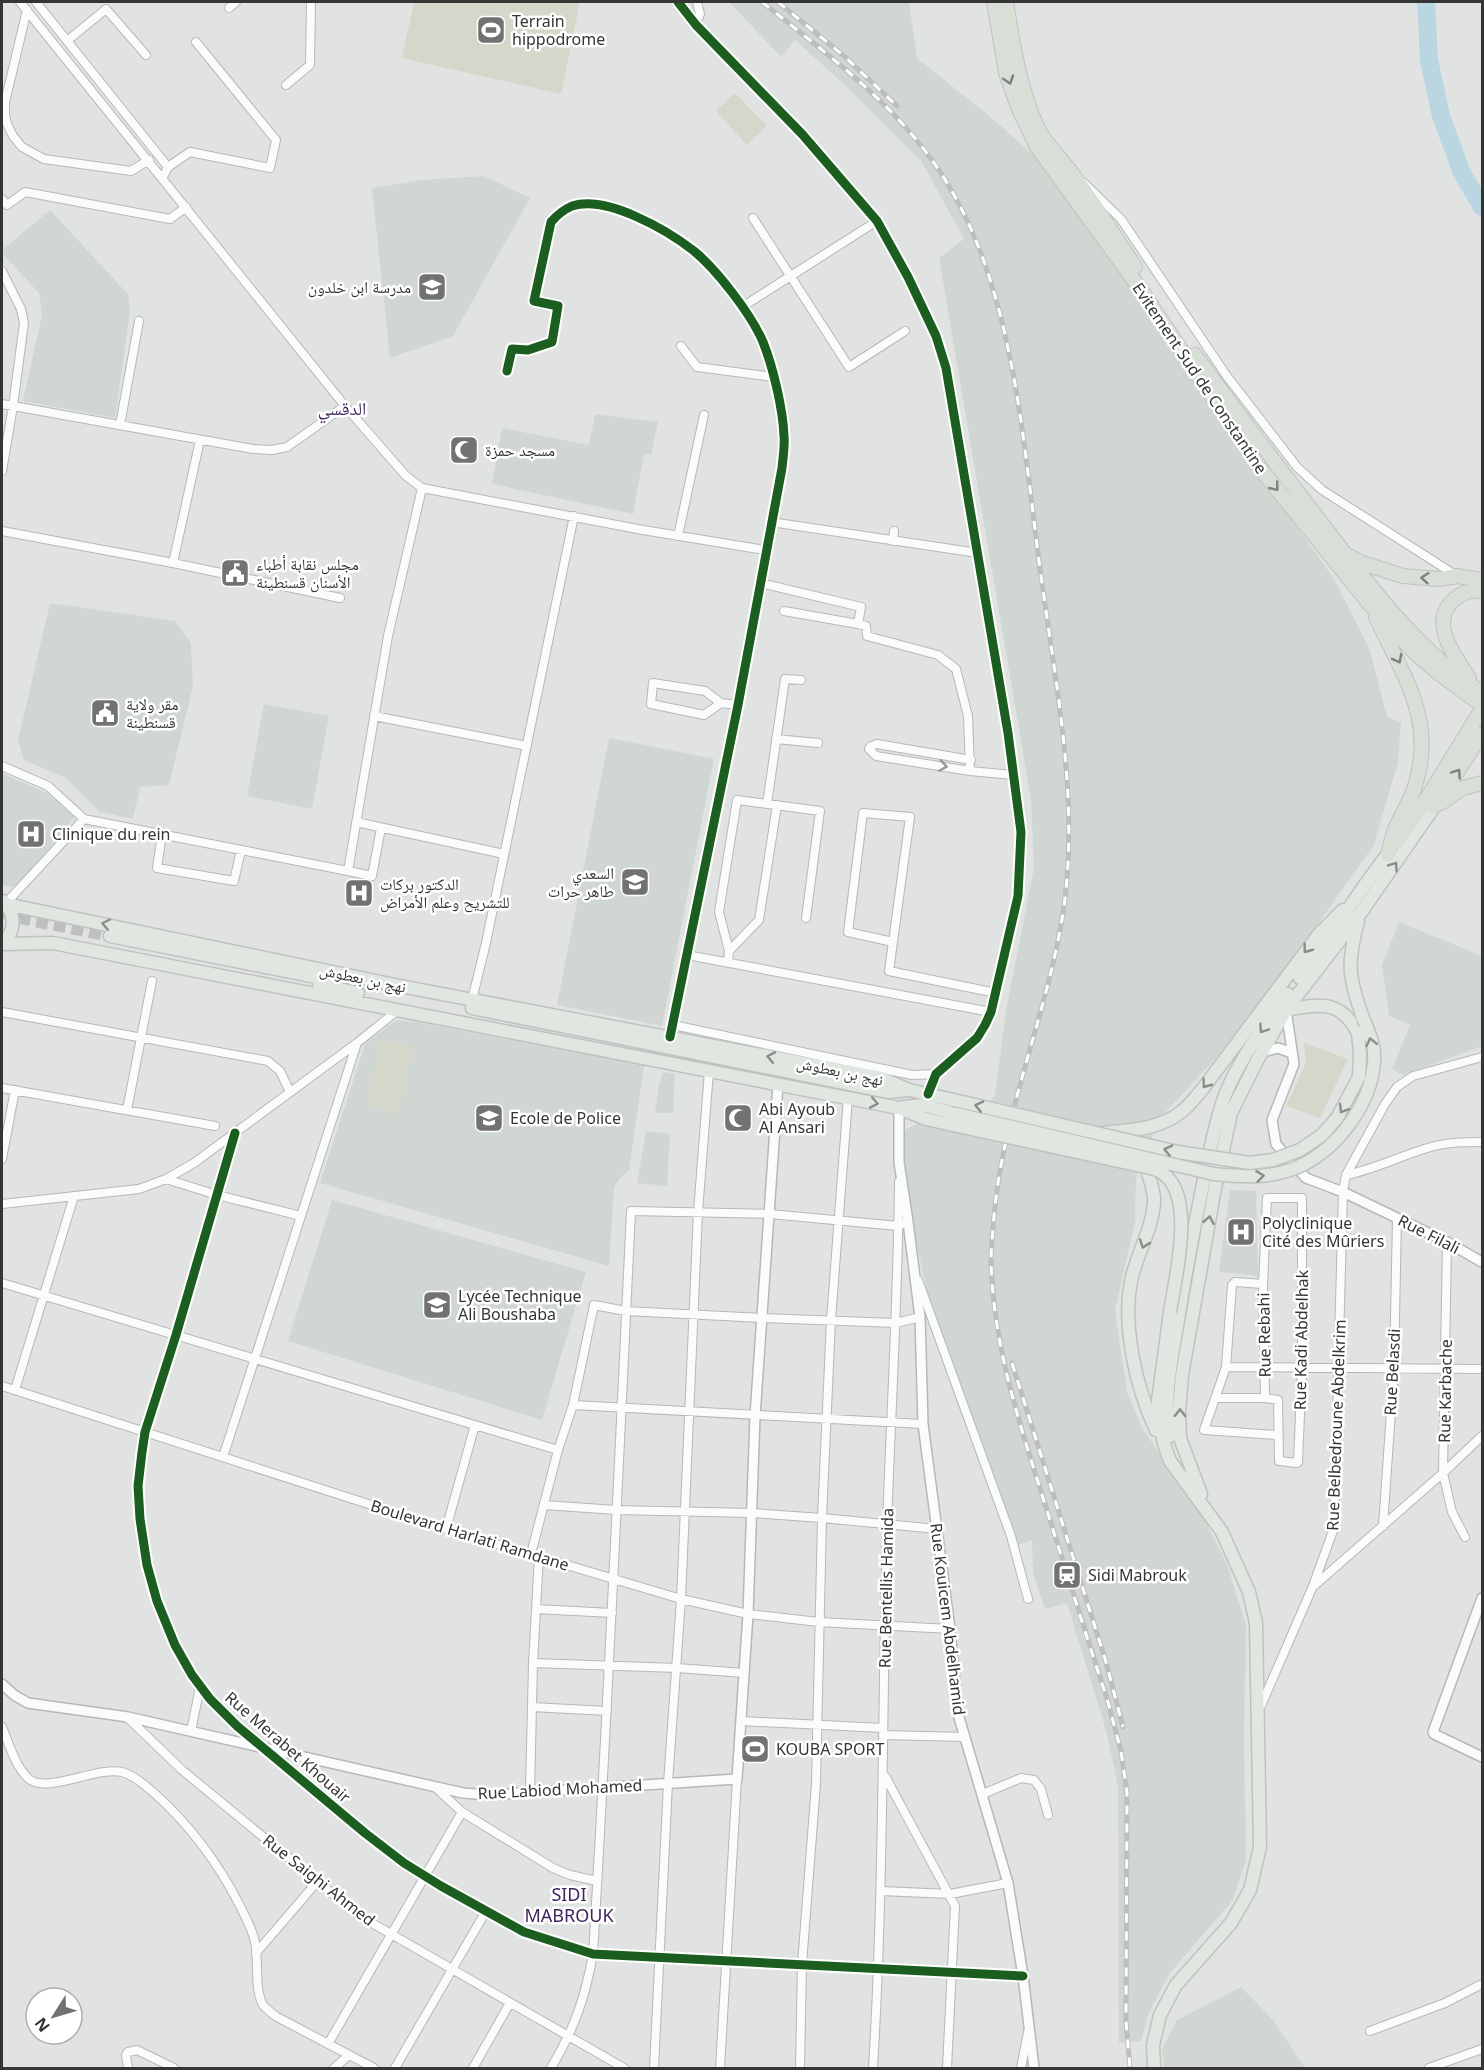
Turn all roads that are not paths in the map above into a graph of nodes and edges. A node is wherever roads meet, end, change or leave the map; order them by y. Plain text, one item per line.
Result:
1 (20, 2) edge
2 (36, 2) edge
3 (236, 2) edge
4 (311, 2) edge
5 (678, 2) edge
6 (697, 2) edge
7 (994, 2) edge
8 (1006, 2) edge
9 (229, 8) dead end
10 (27, 10) junction
11 (696, 25) junction
12 (67, 40) junction
13 (196, 42) dead end
14 (146, 55) dead end
15 (286, 85) dead end
16 (149, 160) junction
17 (168, 167) junction
18 (1072, 173) junction
19 (163, 177) junction
20 (2, 199) edge
21 (186, 207) junction
22 (753, 218) dead end
23 (878, 221) junction
24 (2, 271) edge
25 (790, 276) junction
26 (742, 307) junction
27 (139, 321) dead end
28 (905, 331) dead end
29 (681, 346) dead end
30 (507, 370) dead end
31 (773, 377) junction
32 (2, 404) edge
33 (13, 406) junction
34 (345, 406) junction
35 (704, 415) dead end
36 (120, 425) junction
37 (200, 440) junction
38 (2, 471) edge
39 (422, 488) junction
40 (574, 516) junction
41 (771, 522) junction
42 (2, 531) edge
43 (894, 531) dead end
44 (678, 536) junction
45 (893, 541) junction
46 (765, 550) junction
47 (978, 553) junction
48 (1344, 553) junction
49 (173, 563) junction
50 (1457, 576) junction
51 (1482, 580) edge
52 (760, 583) junction
53 (1482, 592) edge
54 (340, 598) dead end
55 (1372, 607) junction
56 (784, 611) dead end
57 (858, 624) junction
58 (801, 680) dead end
59 (1478, 690) edge
60 (721, 704) junction
61 (738, 705) junction
62 (1482, 705) edge
63 (1482, 709) edge
64 (374, 716) junction
65 (1476, 735) edge
66 (776, 739) junction
67 (818, 743) dead end
68 (526, 746) junction
69 (915, 751) junction
70 (971, 760) junction
71 (913, 762) junction
72 (2, 766) edge
73 (970, 771) junction
74 (1013, 775) junction
75 (1482, 783) edge
76 (767, 804) junction
77 (777, 805) junction
78 (1434, 807) junction
79 (84, 819) junction
80 (356, 822) junction
81 (381, 828) junction
82 (162, 834) junction
83 (241, 850) junction
84 (504, 854) junction
85 (1388, 854) junction
86 (348, 871) junction
87 (1360, 891) junction
88 (4, 902) edge
89 (1360, 914) junction
90 (806, 918) dead end
91 (893, 942) junction
92 (2, 944) edge
93 (729, 951) junction
94 (687, 955) junction
95 (728, 963) junction
96 (152, 981) dead end
97 (996, 993) junction
98 (472, 1000) junction
99 (398, 1010) junction
100 (1286, 1010) junction
101 (2, 1012) edge
102 (990, 1012) junction
103 (672, 1031) junction
104 (141, 1036) junction
105 (357, 1043) junction
106 (1262, 1052) junction
107 (1292, 1053) junction
108 (1482, 1057) edge
109 (709, 1071) junction
110 (936, 1074) junction
111 (777, 1084) junction
112 (2, 1088) edge
113 (15, 1090) junction
114 (909, 1090) junction
115 (290, 1092) junction
116 (928, 1094) junction
117 (844, 1097) junction
118 (898, 1107) junction
119 (127, 1110) junction
120 (955, 1119) junction
121 (215, 1126) dead end
122 (235, 1133) junction
123 (1095, 1133) junction
124 (1482, 1142) edge
125 (2, 1159) edge
126 (899, 1162) junction
127 (1146, 1167) junction
128 (1346, 1175) junction
129 (166, 1179) junction
130 (1342, 1192) junction
131 (217, 1195) junction
132 (74, 1196) junction
133 (1267, 1198) joint
134 (2, 1204) edge
135 (698, 1212) junction
136 (770, 1214) junction
137 (301, 1216) junction
138 (1397, 1218) junction
139 (839, 1220) junction
140 (908, 1222) junction
141 (898, 1226) junction
142 (1447, 1242) junction
143 (1482, 1262) edge
144 (914, 1271) junction
145 (2, 1283) edge
146 (1263, 1284) junction
147 (45, 1296) junction
148 (626, 1311) junction
149 (694, 1315) junction
150 (920, 1317) junction
151 (762, 1318) junction
152 (831, 1320) junction
153 (896, 1323) junction
154 (176, 1335) junction
155 (256, 1358) junction
156 (1226, 1367) junction
157 (1265, 1367) junction
158 (1302, 1367) junction
159 (1339, 1367) junction
160 (1394, 1369) junction
161 (1445, 1369) junction
162 (1482, 1369) edge
163 (2, 1386) edge
164 (15, 1390) junction
165 (1216, 1398) junction
166 (1265, 1398) junction
167 (573, 1405) junction
168 (620, 1408) junction
169 (689, 1412) junction
170 (755, 1416) junction
171 (827, 1419) junction
172 (892, 1422) junction
173 (923, 1424) junction
174 (475, 1425) junction
175 (145, 1432) junction
176 (1277, 1435) junction
177 (1482, 1436) edge
178 (1164, 1444) junction
179 (558, 1450) junction
180 (223, 1457) junction
181 (1279, 1461) joint
182 (1443, 1473) junction
183 (544, 1505) junction
184 (1207, 1509) junction
185 (616, 1510) junction
186 (684, 1512) junction
187 (752, 1513) junction
188 (822, 1518) junction
189 (887, 1524) junction
190 (1383, 1526) junction
191 (446, 1529) junction
192 (937, 1529) junction
193 (1465, 1537) dead end
194 (535, 1555) junction
195 (614, 1580) junction
196 (1313, 1586) junction
197 (1482, 1598) edge
198 (681, 1599) junction
199 (1028, 1599) dead end
200 (536, 1609) junction
201 (612, 1613) junction
202 (748, 1614) junction
203 (819, 1622) junction
204 (885, 1627) junction
205 (950, 1629) junction
206 (533, 1663) junction
207 (609, 1665) junction
208 (677, 1668) junction
209 (744, 1673) junction
210 (2, 1684) edge
211 (200, 1687) junction
212 (532, 1707) junction
213 (607, 1711) junction
214 (1257, 1715) junction
215 (128, 1717) junction
216 (741, 1721) junction
217 (816, 1725) junction
218 (2, 1727) edge
219 (190, 1731) junction
220 (883, 1732) junction
221 (965, 1737) junction
222 (266, 1748) junction
223 (1482, 1756) edge
224 (884, 1773) junction
225 (737, 1779) junction
226 (668, 1783) junction
227 (434, 1786) junction
228 (603, 1787) junction
229 (530, 1792) junction
230 (983, 1794) junction
231 (462, 1812) junction
232 (1048, 1815) dead end
233 (424, 1875) junction
234 (597, 1881) junction
235 (317, 1882) junction
236 (1008, 1883) junction
237 (881, 1891) junction
238 (950, 1894) junction
239 (486, 1911) junction
240 (391, 1935) junction
241 (256, 1953) junction
242 (593, 1954) junction
243 (660, 1956) junction
244 (727, 1961) junction
245 (802, 1964) junction
246 (879, 1968) junction
247 (451, 1970) junction
248 (952, 1972) junction
249 (1023, 1976) junction
250 (1482, 1984) edge
251 (510, 2004) junction
252 (1029, 2025) junction
253 (1370, 2031) dead end
254 (569, 2037) junction
255 (328, 2044) junction
256 (1482, 2049) edge
257 (349, 2055) junction
258 (128, 2068) edge
259 (174, 2068) edge
260 (334, 2068) edge
261 (374, 2068) edge
262 (395, 2068) edge
263 (473, 2068) edge
264 (551, 2068) edge
265 (624, 2068) edge
266 (654, 2068) edge
267 (720, 2068) edge
268 (800, 2068) edge
269 (873, 2068) edge
270 (947, 2068) edge
271 (1021, 2068) edge
272 (1034, 2068) edge
273 (1154, 2068) edge
274 (1431, 2068) edge

1 - 10 street
2 - 12 street
3 - 9 street
4 - 15 street
5 - 11 street
6 - 11 street
7 -> 55 highway, Evitement Sud de Constantine
8 - 18 highway, Evitement Sud de Constantine
10 - 16 street
10 - 16 street
11 - 23 street
12 - 14 street
12 - 17 street
13 - 17 street
16 - 19 street
17 - 19 street
18 - 48 highway, Evitement Sud de Constantine
18 - 50 street
19 - 21 street
20 - 21 street
21 - 34 street
22 - 25 street
23 - 25 street
23 - 47 street
24 - 33 street
25 - 26 street
25 - 28 street
26 - 30 street
26 - 31 street
27 - 36 street
29 - 31 street
31 - 41 street
32 - 33 street
33 - 36 street
33 - 38 street
34 - 37 street
34 - 39 street
35 - 44 street
36 - 37 street
37 - 49 street
39 - 40 street
39 - 64 street
40 - 44 street
40 - 68 street
41 - 45 street
41 - 46 street
42 - 49 street
43 - 45 street
44 - 46 street
45 - 47 street
46 - 52 street
47 - 74 street
50 -> 48 highway
48 - 59 highway, Evitement Sud de Constantine
49 - 54 street
50 - 51 highway
52 - 57 street
52 - 61 street
53 - 59 highway
55 - 62 highway, Evitement Sud de Constantine
55 -> 85 highway
56 - 57 street
57 - 70 street
58 - 66 street
60 - 60 street
60 - 61 street
61 - 94 street
63 - 65 highway
64 - 68 street
64 - 80 street
78 -> 65 highway
65 - 85 highway
66 - 67 street
66 - 76 street
68 - 84 street
69 - 70 street
69 - 71 street
69 - 71 street
70 - 73 street
71 -> 73 street
72 - 79 street
73 - 74 street
74 - 97 street
75 - 78 highway
76 - 77 street
76 - 93 street
77 - 90 street
77 - 93 street
89 -> 78 main road
79 - 82 street
79 - 88 street
80 - 81 street
80 - 86 street
81 - 84 street
81 - 86 street
82 - 83 street
82 - 83 street
83 - 86 street
84 - 98 street
85 - 87 main road
87 -> 123 main road, bridge
87 -> 184 main road
88 - 92 main road
98 -> 88 main road, نهج بن بعطوش
89 - 100 main road
120 -> 89 main road, bridge
91 - 91 street
91 - 97 street
92 - 99 main road, نهج بن بعطوش
93 - 95 street
94 - 95 street
94 - 103 street
95 - 102 street
96 - 104 street
97 - 102 street
98 - 103 main road, نهج بن بعطوش
99 - 105 street
99 - 109 main road, نهج بن بعطوش
100 - 106 main road
100 - 107 street, Rue Filali
100 -> 123 main road, bridge
101 - 104 street
102 - 110 street
103 - 110 street
114 -> 103 main road, نهج بن بعطوش
104 - 115 street
104 - 119 street
105 - 115 street
105 - 137 street
106 - 107 street
184 -> 106 main road
107 - 130 street, Rue Filali
108 - 128 street, Rue Belbedroune Abdelkrim
109 - 111 main road, نهج بن بعطوش
109 - 135 street
110 - 116 street
111 - 117 main road, نهج بن بعطوش
111 - 136 street
112 - 113 street
113 - 119 street
113 - 125 street
114 - 116 main road
114 - 117 main road, نهج بن بعطوش
115 - 122 street
123 -> 116 main road, bridge
117 -> 118 main road
117 - 139 street
118 - 120 main road
118 - 126 street, Rue Bentellis Hamida
119 - 121 street
120 - 127 main road, bridge
122 - 129 street
122 - 131 street, Rue Merabet Khouair
124 - 128 street
126 - 140 street, Rue Kouicem Abdelhamid
126 - 141 street, Rue Bentellis Hamida
127 -> 178 main road
127 - 178 main road, bridge
128 - 130 street, Rue Belbedroune Abdelkrim
129 - 131 street
129 - 132 street
130 - 138 street, Rue Filali
130 - 159 street, Rue Belbedroune Abdelkrim
131 - 137 street
131 - 154 street, Rue Merabet Khouair
132 - 134 street
132 - 147 street
133 - 146 street, Rue Rebahi
133 - 158 street, Rue Kadi Abdelhak
135 - 136 street
135 - 148 street
135 - 149 street
136 - 139 street
136 - 151 street
137 - 155 street
138 - 142 street, Rue Filali
138 - 160 street, Rue Belasdi
139 - 141 street
139 - 152 street
140 - 141 street
140 - 144 street, Rue Kouicem Abdelhamid
141 - 153 street, Rue Bentellis Hamida
142 - 143 street, Rue Filali
142 - 161 street, Rue Karbache
144 - 150 street, Rue Kouicem Abdelhamid
144 - 199 street
145 - 147 street
146 - 156 street
146 - 157 street, Rue Rebahi
147 - 154 street
147 - 164 street
148 - 149 street
148 - 167 street
148 - 168 street
149 - 151 street
149 - 169 street
150 - 153 street
150 - 173 street, Rue Kouicem Abdelhamid
151 - 152 street
151 - 170 street
152 - 153 street
152 - 171 street
153 - 172 street, Rue Bentellis Hamida
154 - 155 street
154 - 175 street, Rue Merabet Khouair
155 - 174 street
155 - 180 street
156 - 157 street
156 - 165 street
157 - 158 street
157 - 166 street, Rue Rebahi
158 - 159 street
158 - 181 street, Rue Kadi Abdelhak
159 - 160 street
159 - 196 street, Rue Belbedroune Abdelkrim
160 - 161 street
160 - 190 street, Rue Belasdi
161 - 162 street
161 - 182 street, Rue Karbache
163 - 164 street, Boulevard Harlati Ramdane
164 - 175 street, Boulevard Harlati Ramdane
165 - 166 street
165 - 176 street
166 - 176 street, Rue Rebahi
167 - 168 street
167 - 179 street
168 - 169 street
168 - 185 street
169 - 170 street
169 - 186 street
170 - 171 street
170 - 187 street
171 - 172 street
171 - 188 street
172 - 173 street
172 - 189 street, Rue Bentellis Hamida
173 - 192 street, Rue Kouicem Abdelhamid
174 - 179 street
174 - 191 street
175 - 180 street, Boulevard Harlati Ramdane
175 - 211 street, Rue Merabet Khouair
176 - 181 street, Rue Rebahi
177 - 182 street
178 - 184 main road
179 - 183 street
180 - 191 street, Boulevard Harlati Ramdane
182 - 190 street
182 - 193 street, Rue Karbache
183 - 185 street
183 - 194 street
184 - 214 main road
185 - 186 street
185 - 195 street
186 - 187 street
186 - 198 street
187 - 188 street
187 - 202 street
188 - 189 street
188 - 203 street
189 - 192 street
189 - 204 street, Rue Bentellis Hamida
190 - 196 street
191 - 194 street, Boulevard Harlati Ramdane
192 - 205 street, Rue Kouicem Abdelhamid
194 - 195 street, Boulevard Harlati Ramdane
194 - 200 street
195 - 198 street, Boulevard Harlati Ramdane
195 - 201 street
196 - 214 street, Rue Belbedroune Abdelkrim
197 - 223 street
198 - 202 street, Boulevard Harlati Ramdane
198 - 208 street
200 - 201 street
200 - 206 street
201 - 207 street
202 - 203 street, Boulevard Harlati Ramdane
202 - 209 street
203 - 204 street, Boulevard Harlati Ramdane
203 - 217 street
204 - 205 street, Boulevard Harlati Ramdane
204 - 220 street, Rue Bentellis Hamida
205 - 221 street, Rue Kouicem Abdelhamid
206 - 207 street
206 - 212 street
207 - 208 street
207 - 213 street
208 - 209 street
208 - 226 street
209 - 216 street
210 - 215 street, Rue Labiod Mohamed
211 - 219 street
211 - 222 street, Rue Merabet Khouair
212 - 213 street
212 - 229 street
213 - 228 street
214 - 273 main road
215 - 219 street, Rue Labiod Mohamed
215 - 235 street, Rue Saighi Ahmed
216 - 217 street
216 - 225 street
217 - 220 street
217 - 245 street
218 - 241 street
219 - 222 street, Rue Labiod Mohamed
220 - 221 street
220 - 224 street, Rue Bentellis Hamida
221 - 230 street, Rue Kouicem Abdelhamid
222 - 227 street, Rue Labiod Mohamed
222 - 233 street, Rue Merabet Khouair
224 - 237 street, Rue Bentellis Hamida
224 - 238 street
225 - 226 street, Rue Labiod Mohamed
225 - 244 street
226 - 228 street, Rue Labiod Mohamed
226 - 243 street
227 - 229 street, Rue Labiod Mohamed
227 - 231 street
228 - 229 street, Rue Labiod Mohamed
228 - 234 street
230 - 232 street
230 - 236 street, Rue Kouicem Abdelhamid
231 - 233 street
231 - 234 street
233 - 239 street, Rue Merabet Khouair
233 - 240 street
234 - 242 street
235 - 240 street, Rue Saighi Ahmed
235 - 241 street
236 - 238 street
236 - 249 street, Rue Kouicem Abdelhamid
237 - 238 street
237 - 246 street, Rue Bentellis Hamida
238 - 248 street
239 - 242 street, Rue Merabet Khouair
239 - 247 street
240 - 247 street, Rue Saighi Ahmed
240 - 255 street
241 - 255 street
242 - 243 street, Rue Merabet Khouair
242 - 254 street
243 - 244 street, Rue Merabet Khouair
243 - 266 street
244 - 245 street, Rue Merabet Khouair
244 - 267 street
245 - 246 street, Rue Merabet Khouair
245 - 268 street
246 - 248 street, Rue Merabet Khouair
246 - 269 street, Rue Bentellis Hamida
247 - 251 street, Rue Saighi Ahmed
247 - 262 street
248 - 249 street, Rue Merabet Khouair
248 - 270 street
249 - 252 street, Rue Kouicem Abdelhamid
250 - 253 street
251 - 254 street, Rue Saighi Ahmed
251 - 263 street
252 - 271 street
252 - 272 street, Rue Kouicem Abdelhamid
254 - 264 street
254 - 265 street, Rue Saighi Ahmed
255 - 257 street
256 - 274 street
257 - 260 street
257 - 261 street
258 - 259 street

